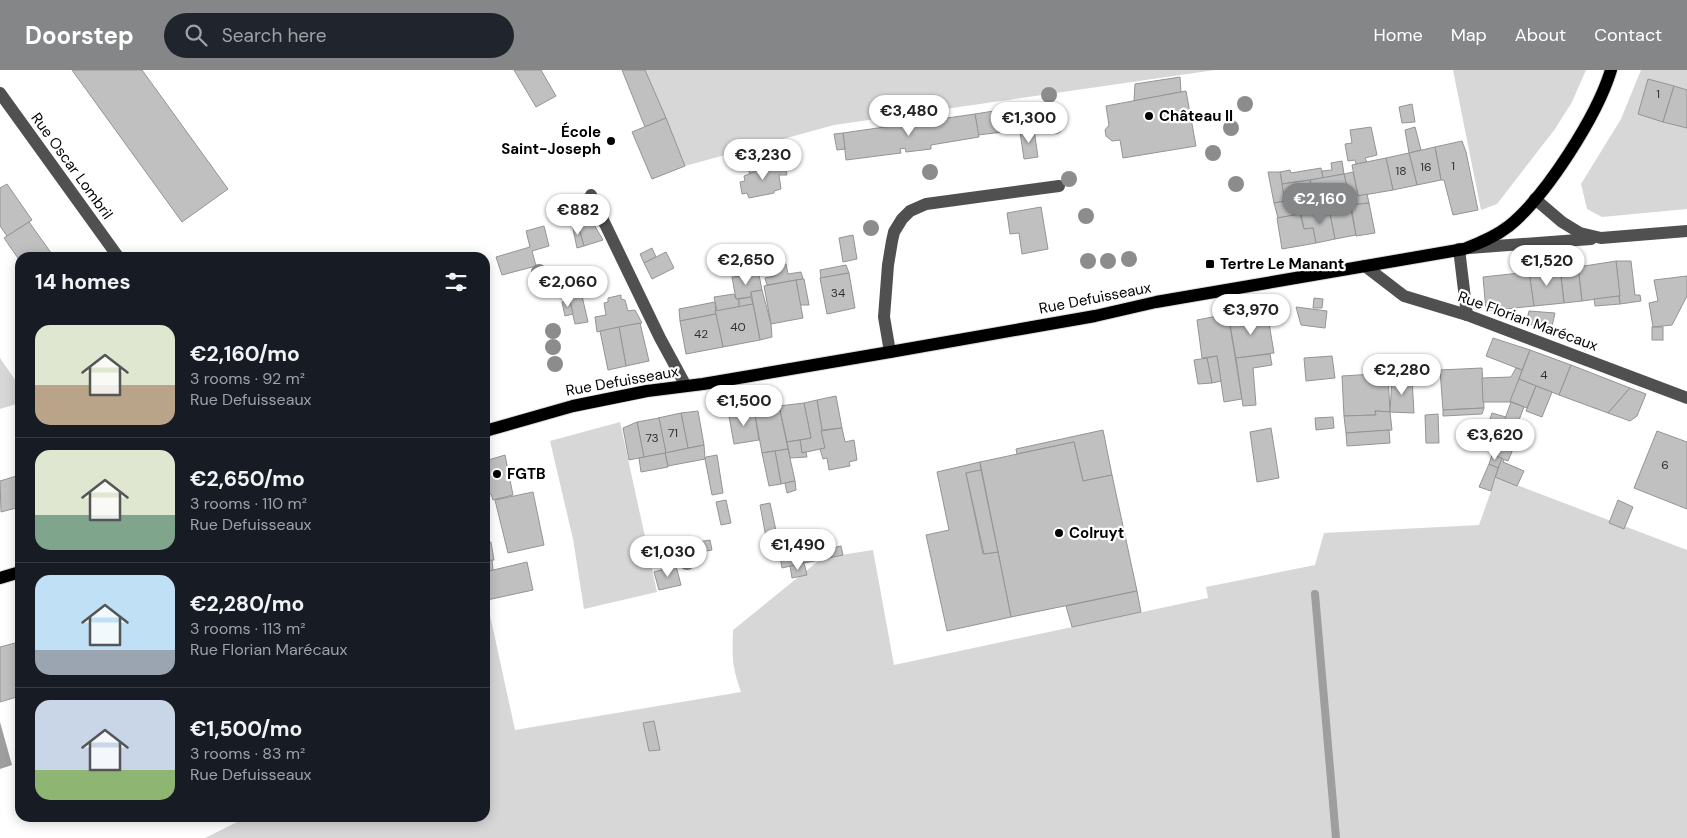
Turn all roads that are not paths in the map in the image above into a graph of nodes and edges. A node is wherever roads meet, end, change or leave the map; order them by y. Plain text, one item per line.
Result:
1 (1611, 70) edge
2 (0, 92) edge
3 (1059, 186) dead end
4 (591, 194) dead end
5 (1535, 199) junction
6 (1687, 231) edge
7 (1601, 238) junction
8 (1462, 249) junction
9 (114, 252) edge
10 (1364, 266) junction
11 (1467, 315) junction
12 (890, 352) junction
13 (686, 386) junction
14 (1687, 398) edge
15 (490, 430) edge
16 (15, 574) edge
17 (0, 578) edge

1 - 5 main road, Rue Defuisseaux
2 - 9 street, Rue Oscar Lombril
3 - 12 street
4 - 13 street
5 - 7 street
5 - 8 main road, Rue Defuisseaux
6 - 7 street
7 - 8 street
8 - 10 main road, Rue Defuisseaux
8 - 11 street
10 - 11 street, Rue Florian Marécaux
10 - 12 main road, Rue Defuisseaux
11 - 14 street, Rue Florian Marécaux
12 - 13 main road, Rue Defuisseaux
13 - 15 main road, Rue Defuisseaux
16 - 17 main road

